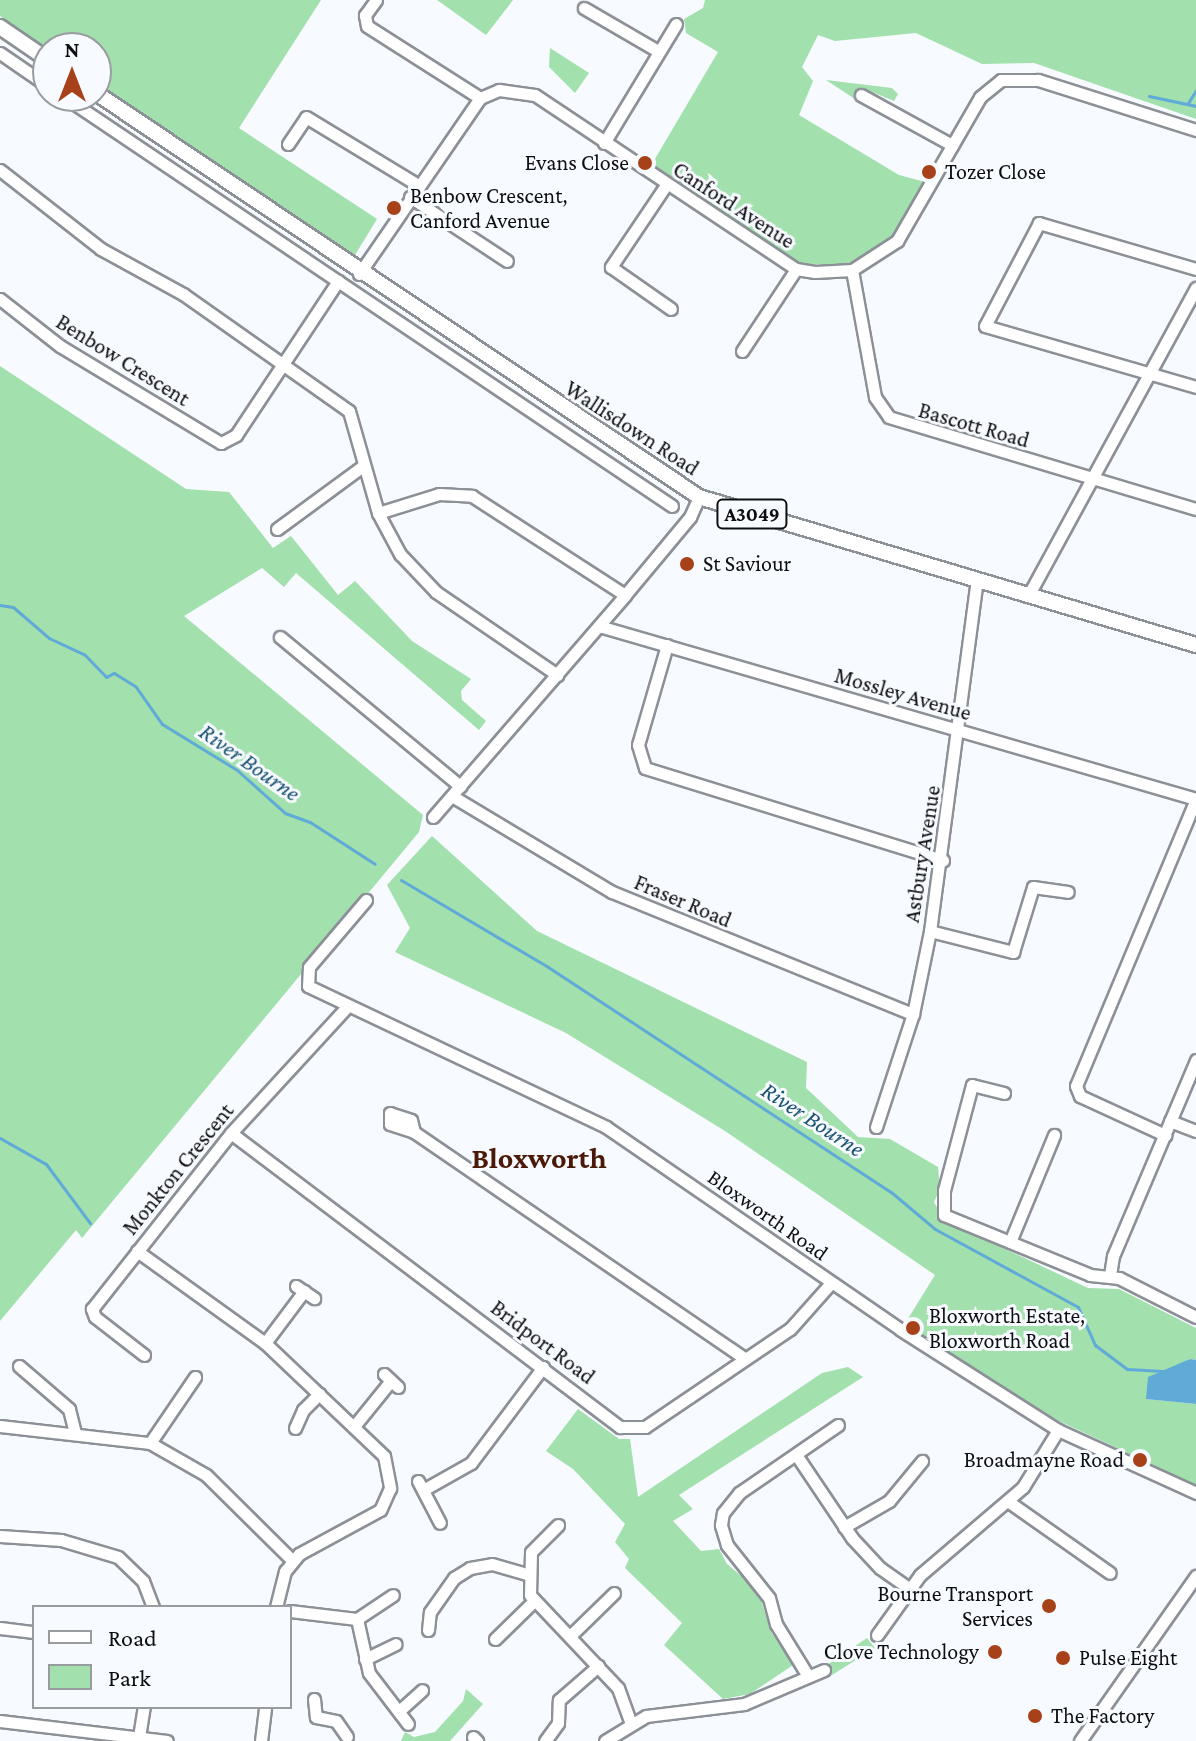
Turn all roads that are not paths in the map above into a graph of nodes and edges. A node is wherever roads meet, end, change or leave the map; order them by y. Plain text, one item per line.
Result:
1 (376, 0) edge
2 (584, 8) dead end
3 (676, 24) dead end
4 (0, 27) edge
5 (32, 49) edge
6 (658, 51) junction
7 (0, 53) edge
8 (32, 75) edge
9 (861, 95) dead end
10 (480, 98) junction
11 (112, 104) edge
12 (87, 112) edge
13 (1196, 130) edge
14 (604, 143) junction
15 (288, 144) dead end
16 (952, 145) junction
17 (0, 170) edge
18 (418, 185) junction
19 (666, 185) junction
20 (410, 197) junction
21 (309, 241) junction
22 (298, 255) junction
23 (507, 261) dead end
24 (796, 269) junction
25 (1196, 269) edge
26 (852, 270) junction
27 (359, 274) junction
28 (338, 281) junction
29 (1196, 288) edge
30 (0, 299) edge
31 (671, 309) dead end
32 (742, 351) dead end
33 (282, 365) junction
34 (1148, 373) junction
35 (1196, 387) edge
36 (364, 465) junction
37 (1092, 480) junction
38 (699, 497) junction
39 (672, 506) dead end
40 (1196, 509) edge
41 (378, 513) junction
42 (277, 529) dead end
43 (977, 581) junction
44 (625, 595) junction
45 (1028, 596) junction
46 (599, 626) junction
47 (280, 637) dead end
48 (667, 645) junction
49 (1196, 645) edge
50 (557, 675) junction
51 (961, 732) junction
52 (456, 791) junction
53 (1196, 799) edge
54 (433, 817) dead end
55 (943, 860) junction
56 (1068, 892) dead end
57 (366, 900) dead end
58 (930, 931) junction
59 (347, 1007) junction
60 (913, 1014) junction
61 (1196, 1060) edge
62 (1004, 1093) dead end
63 (1170, 1121) junction
64 (876, 1127) dead end
65 (1196, 1131) edge
66 (414, 1132) dead end
67 (231, 1133) junction
68 (1054, 1135) dead end
69 (1165, 1135) junction
70 (1010, 1242) junction
71 (137, 1251) junction
72 (1110, 1275) junction
73 (831, 1283) junction
74 (305, 1291) dead end
75 (1196, 1317) edge
76 (265, 1343) junction
77 (144, 1355) dead end
78 (745, 1359) junction
79 (19, 1366) dead end
80 (543, 1367) junction
81 (195, 1377) dead end
82 (390, 1381) dead end
83 (319, 1394) junction
84 (355, 1425) junction
85 (838, 1425) dead end
86 (0, 1426) edge
87 (295, 1428) dead end
88 (1058, 1430) junction
89 (75, 1433) junction
90 (150, 1443) junction
91 (797, 1456) junction
92 (922, 1461) dead end
93 (1196, 1493) edge
94 (1009, 1502) junction
95 (440, 1523) dead end
96 (558, 1525) dead end
97 (844, 1527) junction
98 (0, 1536) edge
99 (292, 1560) junction
100 (1110, 1573) dead end
101 (527, 1574) junction
102 (1196, 1576) edge
103 (910, 1589) junction
104 (614, 1593) dead end
105 (393, 1595) dead end
106 (534, 1601) junction
107 (152, 1605) edge
108 (277, 1605) edge
109 (292, 1611) edge
110 (357, 1619) junction
111 (0, 1628) edge
112 (428, 1630) dead end
113 (32, 1632) edge
114 (571, 1635) junction
115 (877, 1635) dead end
116 (495, 1639) dead end
117 (396, 1644) dead end
118 (365, 1659) junction
119 (598, 1666) junction
120 (824, 1670) dead end
121 (808, 1676) junction
122 (422, 1690) dead end
123 (314, 1699) dead end
124 (144, 1709) edge
125 (265, 1709) edge
126 (399, 1711) junction
127 (0, 1721) edge
128 (631, 1723) junction
129 (408, 1724) dead end
130 (139, 1737) junction
131 (348, 1740) edge
132 (167, 1741) edge
133 (261, 1741) edge
134 (545, 1741) edge
135 (605, 1741) edge
136 (1080, 1741) edge

1 - 10 street
2 - 6 street
3 - 6 street
4 - 5 main road
6 - 14 street
7 - 8 street
9 - 16 street
10 - 14 street, Canford Avenue
10 - 18 street
11 - 21 main road, Wallisdown Road / A3049
12 - 22 street, Wallisdown Road
13 - 16 street
14 - 19 street, Canford Avenue
15 - 18 street
16 - 26 street
17 - 33 street
18 - 20 street
19 - 24 street, Canford Avenue
19 - 31 street
20 - 23 street
20 - 27 street
21 - 22 street
21 - 27 main road, Wallisdown Road / A3049
22 - 28 street, Wallisdown Road
24 - 26 street, Canford Avenue
24 - 32 street
25 - 34 street
26 - 37 street, Bascott Road
27 - 38 main road, Wallisdown Road / A3049
28 - 33 street, Benbow Crescent
28 - 39 street, Wallisdown Road
29 - 34 street
30 - 33 street, Benbow Crescent
33 - 36 street
34 - 35 street
34 - 37 street
36 - 41 street
36 - 42 street
37 - 40 street, Bascott Road
37 - 45 street
38 - 43 main road, Wallisdown Road / A3049
38 - 44 street
41 - 44 street
41 - 50 street
43 - 45 main road, Wallisdown Road / A3049
43 - 51 street, Astbury Avenue
44 - 46 street
45 - 49 main road, Wallisdown Road / A3049
46 - 48 street, Mossley Avenue
46 - 50 street
47 - 52 street, Fraser Road
48 - 51 street, Mossley Avenue
48 - 55 street
50 - 52 street
51 - 53 street, Mossley Avenue
51 - 55 street, Astbury Avenue
52 - 54 street
52 - 60 street, Fraser Road
53 - 69 street
55 - 58 street, Astbury Avenue
56 - 58 street
57 - 59 street, Bloxworth Road
58 - 60 street, Astbury Avenue
59 - 67 street, Monkton Crescent
59 - 73 street, Bloxworth Road
60 - 64 street, Astbury Avenue
61 - 63 street
62 - 70 street
63 - 65 street
63 - 69 street
66 - 78 street
67 - 71 street, Monkton Crescent
67 - 80 street, Bridport Road
68 - 70 street
69 - 72 street
70 - 72 street
71 - 76 street
71 - 77 street, Monkton Crescent
72 - 75 street
73 - 78 street, Bridport Road
73 - 88 street, Bloxworth Road
74 - 76 street
76 - 83 street
78 - 80 street, Bridport Road
79 - 89 street
80 - 95 street
81 - 90 street
82 - 84 street
83 - 84 street
83 - 87 street
84 - 99 street
85 - 91 street
86 - 89 street
88 - 93 street, Bloxworth Road
88 - 94 street
89 - 90 street
90 - 99 street
91 - 97 street
91 - 121 street
92 - 97 street
94 - 100 street
94 - 103 street
96 - 101 street
97 - 103 street
98 - 107 street
99 - 108 street
101 - 106 street
101 - 112 street
102 - 136 street
103 - 115 street
104 - 114 street
105 - 110 street
106 - 114 street
106 - 116 street
109 - 110 street
110 - 118 street
111 - 113 street
114 - 119 street
117 - 118 street
118 - 126 street
119 - 128 street
119 - 134 street
120 - 121 street
121 - 128 street
122 - 126 street
123 - 131 street
124 - 130 street
125 - 133 street
126 - 129 street
127 - 130 street
128 - 135 street
130 - 132 street

